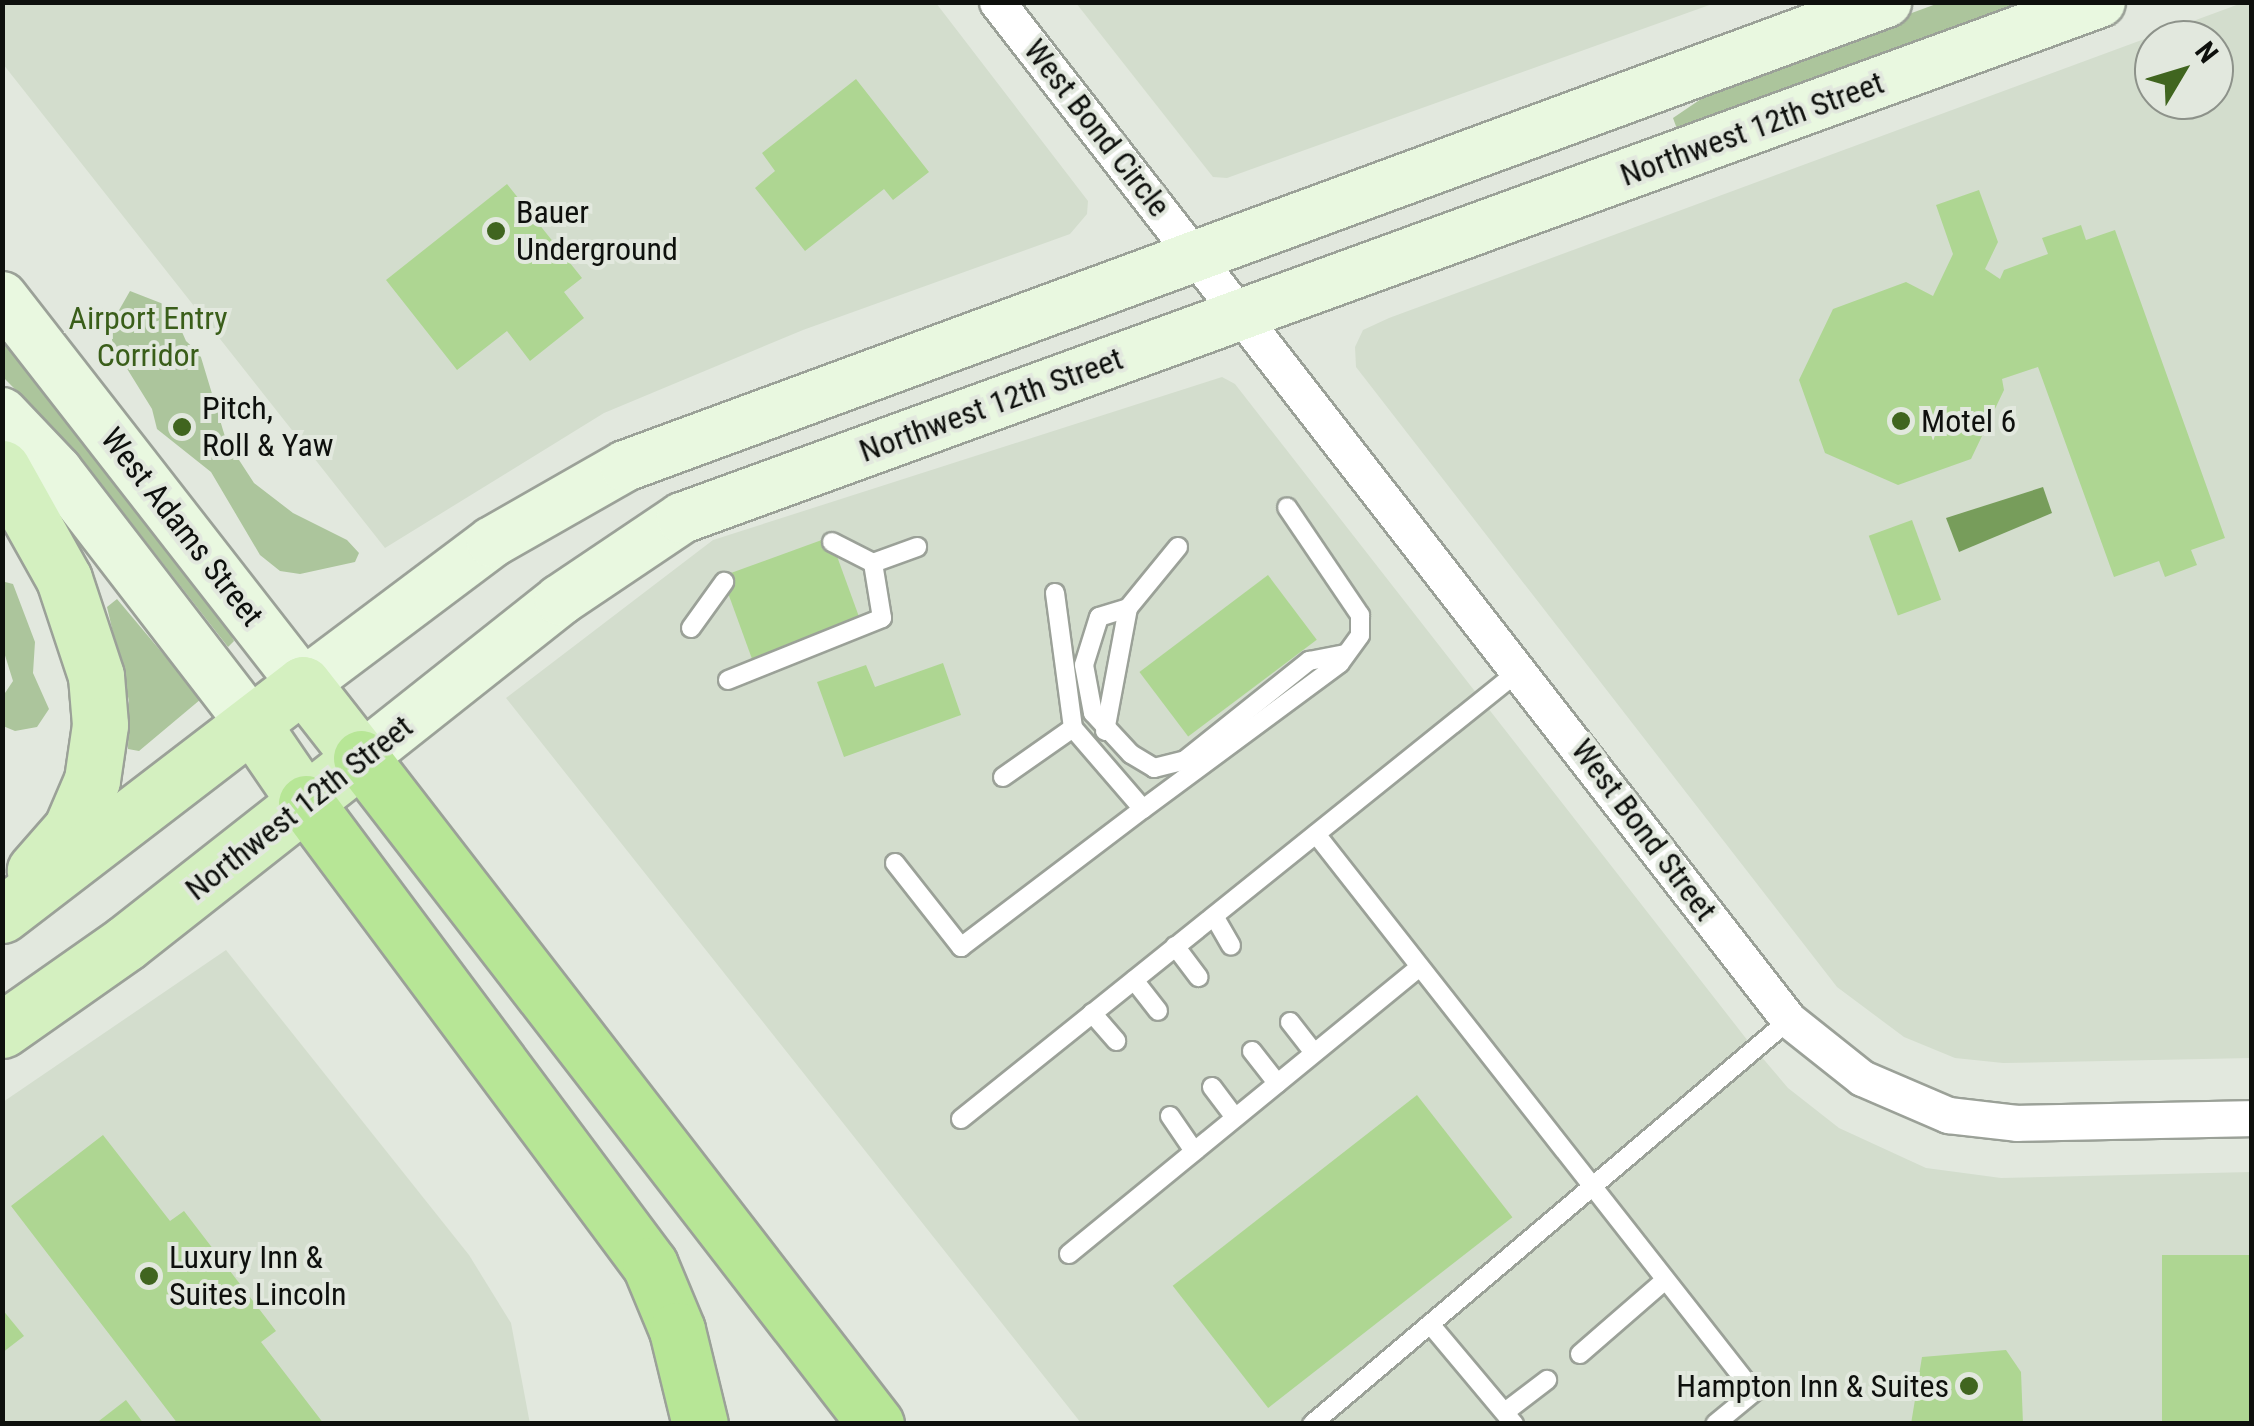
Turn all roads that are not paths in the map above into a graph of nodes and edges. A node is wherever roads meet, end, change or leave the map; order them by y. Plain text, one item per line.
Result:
1 (997, 2) edge
2 (1886, 2) edge
3 (2100, 2) edge
4 (1197, 253) junction
5 (2, 297) edge
6 (1244, 313) junction
7 (2, 413) edge
8 (2, 468) edge
9 (1287, 508) dead end
10 (832, 542) dead end
11 (918, 546) dead end
12 (1178, 546) dead end
13 (873, 563) junction
14 (724, 582) dead end
15 (1055, 593) dead end
16 (1128, 608) junction
17 (690, 628) dead end
18 (1346, 654) junction
19 (1521, 670) junction
20 (728, 680) dead end
21 (304, 684) junction
22 (252, 724) junction
23 (1072, 728) junction
24 (1105, 731) junction
25 (361, 758) junction
26 (1003, 777) dead end
27 (306, 803) junction
28 (1143, 809) junction
29 (1316, 834) junction
30 (895, 863) dead end
31 (2, 913) edge
32 (1214, 916) junction
33 (1231, 945) dead end
34 (1176, 946) junction
35 (1418, 968) junction
36 (1198, 977) dead end
37 (1134, 980) junction
38 (1158, 1011) dead end
39 (1092, 1013) junction
40 (1789, 1020) junction
41 (1290, 1022) dead end
42 (2, 1030) edge
43 (1116, 1041) dead end
44 (1252, 1052) dead end
45 (1314, 1052) junction
46 (1277, 1083) junction
47 (1212, 1087) dead end
48 (1170, 1116) dead end
49 (1235, 1118) junction
50 (2252, 1118) edge
51 (961, 1119) dead end
52 (1194, 1150) junction
53 (1589, 1190) junction
54 (1069, 1254) dead end
55 (1664, 1281) junction
56 (1430, 1324) junction
57 (1580, 1354) dead end
58 (1547, 1380) dead end
59 (1509, 1418) edge
60 (700, 1424) edge
61 (876, 1424) edge
62 (1312, 1424) edge
63 (1716, 1424) edge

1 - 4 street, West Bond Circle
2 - 4 main road
3 - 6 main road, Northwest 12th Street
4 - 6 street, West Bond Street
4 - 21 main road
5 - 21 main road, West Adams Street
6 - 19 street, West Bond Street
6 - 25 main road, Northwest 12th Street
7 - 22 main road, West Adams Street
8 - 31 main road
9 - 18 lane
10 - 13 lane
11 - 13 lane
12 - 16 lane
13 - 20 lane
14 - 17 lane
15 - 23 lane
16 - 24 lane
16 - 24 lane
18 - 24 lane
18 - 28 lane
19 - 29 lane
19 - 40 street, West Bond Street
21 - 22 main road
21 - 25 main road, West Adams Street
22 - 27 main road, West Adams Street
22 - 31 main road
23 - 26 lane
23 - 28 lane
25 - 27 main road, Northwest 12th Street
25 - 61 highway
27 - 42 main road, Northwest 12th Street
27 - 60 highway
28 - 30 lane
29 - 32 lane
29 - 35 lane
32 - 33 lane
32 - 34 lane
34 - 36 lane
34 - 37 lane
35 - 45 lane
35 - 53 lane
37 - 38 lane
37 - 39 lane
39 - 43 lane
39 - 51 lane
40 - 50 street, West Bond Street
40 - 53 lane
41 - 45 lane
44 - 46 lane
45 - 46 lane
46 - 49 lane
47 - 49 lane
48 - 52 lane
49 - 52 lane
52 - 54 lane
53 - 55 lane
53 - 56 lane
55 - 57 lane
55 - 63 lane
56 - 59 lane
56 - 62 lane
58 - 59 lane

